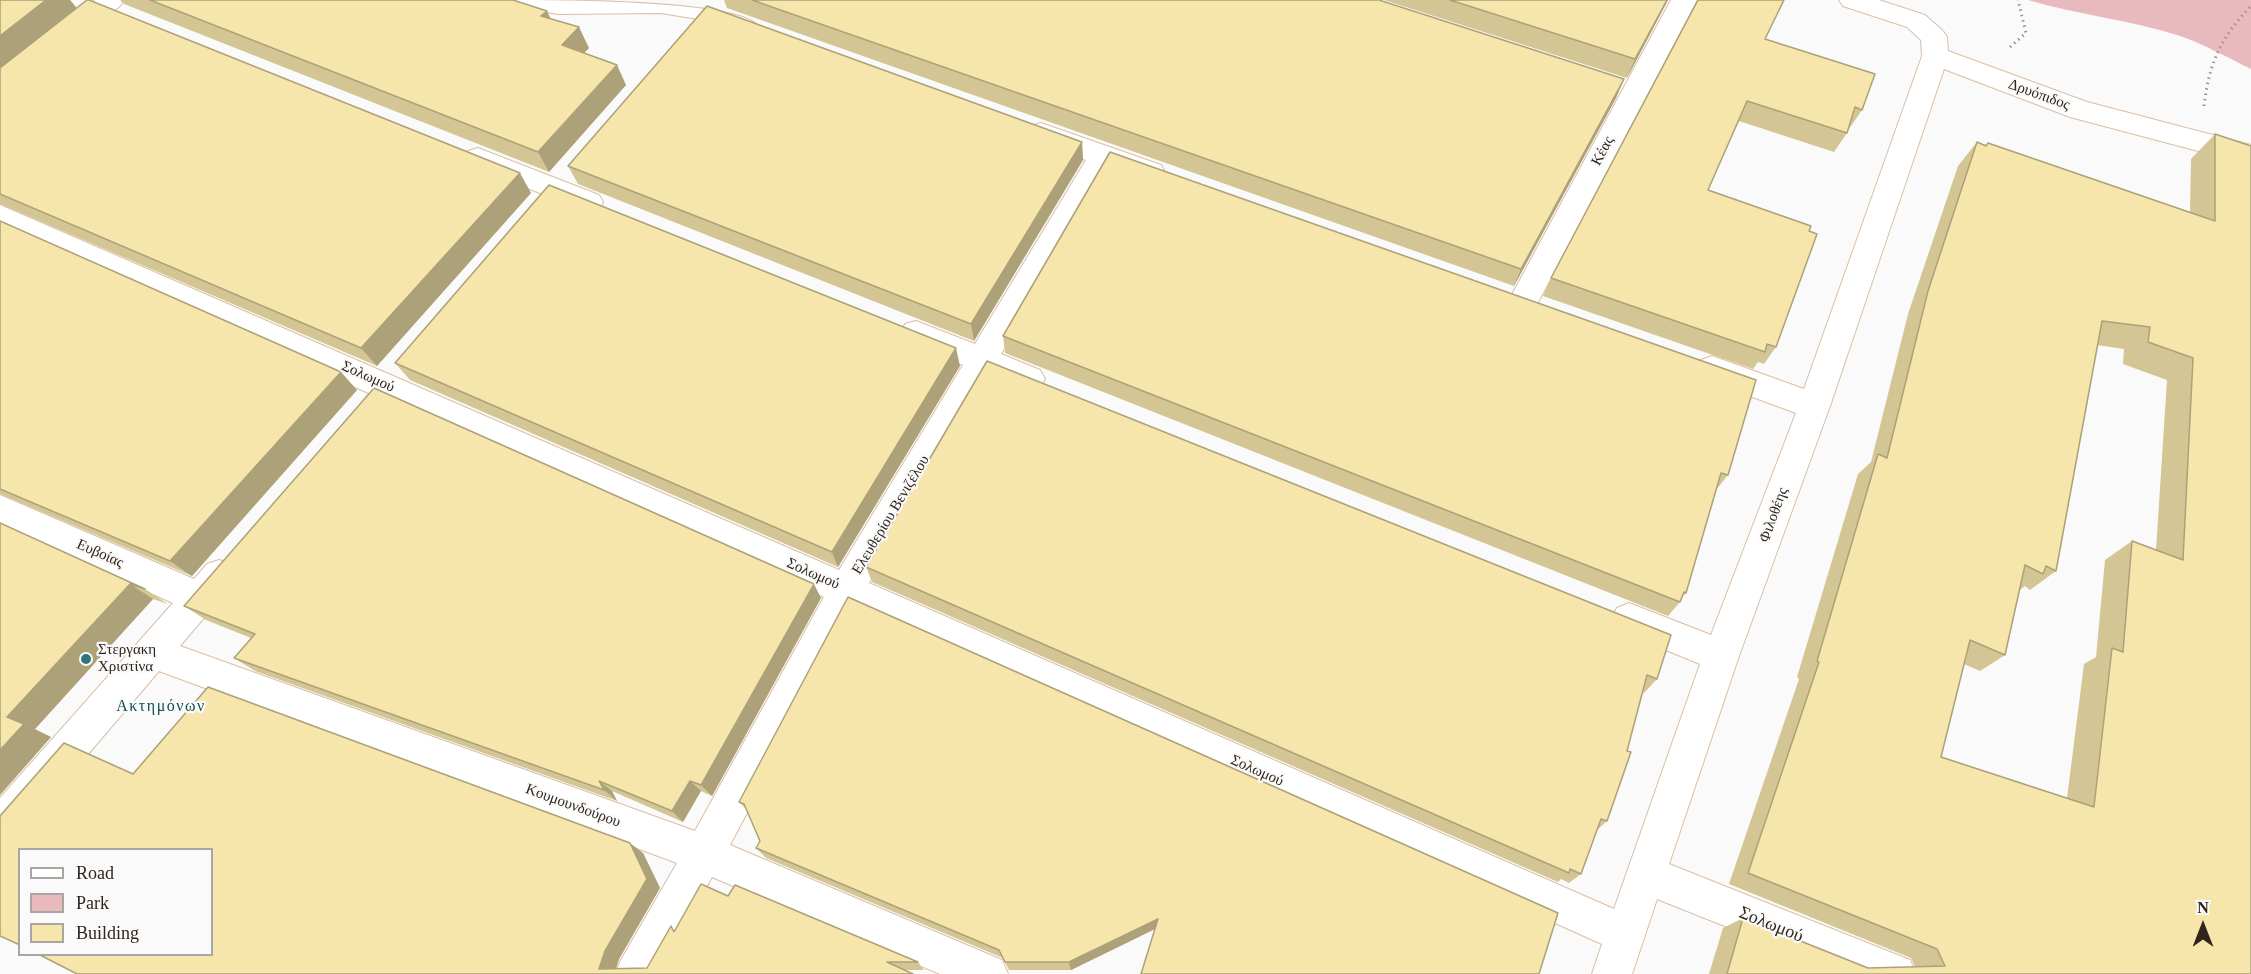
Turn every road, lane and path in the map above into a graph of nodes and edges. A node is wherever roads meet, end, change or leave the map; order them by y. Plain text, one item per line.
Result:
1 (521, 0) edge
2 (1684, 0) edge
3 (1852, 0) edge
4 (2018, 0) edge
5 (105, 6) edge
6 (2251, 6) edge
7 (765, 33) edge
8 (1935, 56) junction
9 (1993, 78) junction
10 (0, 88) edge
11 (1013, 123) edge
12 (2214, 145) junction
13 (456, 149) edge
14 (1103, 155) junction
15 (2251, 155) edge
16 (563, 180) junction
17 (1180, 182) edge
18 (532, 215) edge
19 (621, 215) edge
20 (0, 216) edge
21 (1523, 302) edge
22 (895, 325) edge
23 (408, 358) edge
24 (982, 360) junction
25 (1691, 362) edge
26 (385, 385) junction
27 (1059, 391) edge
28 (1814, 406) junction
29 (362, 411) edge
30 (0, 509) edge
31 (238, 553) edge
32 (847, 589) junction
33 (199, 598) junction
34 (1600, 607) edge
35 (152, 652) junction
36 (1721, 656) junction
37 (0, 827) edge
38 (704, 854) junction
39 (1646, 875) junction
40 (1625, 934) junction
41 (635, 974) edge
42 (988, 974) edge
43 (1612, 974) edge
44 (1896, 974) edge

1 - 7 street
2 - 21 street, Κέας
3 - 8 street
4 - 9 path
5 - 10 street
6 - 12 path
8 - 9 street, Δρυόπιδος
8 - 28 street, Φιλοθέης
9 - 12 street, Δρυόπιδος
11 - 14 street
12 - 15 street, Δρυόπιδος
13 - 16 street
14 - 17 street
14 - 24 street, Ελευθερίου Βενιζέλου
16 - 18 street
16 - 19 street
20 - 26 street, Σολωμού
22 - 24 street
23 - 26 street
24 - 27 street
24 - 32 street, Ελευθερίου Βενιζέλου
25 - 28 street
26 - 29 street
26 - 32 street, Σολωμού
28 - 36 street, Φιλοθέης
30 - 33 street, Ευβοίας
31 - 33 street
32 - 38 street, Ελευθερίου Βενιζέλου
32 - 40 street, Σολωμού
33 - 35 street
34 - 36 street
35 - 37 street
35 - 38 street, Κουμουνδούρου
36 - 39 street, Φιλοθέης
38 - 41 street, Ελευθερίου Βενιζέλου
38 - 42 street, Κουμουνδούρου
39 - 40 street, Φιλοθέης
39 - 44 street, Σολωμού
40 - 43 street, Φιλοθέης

